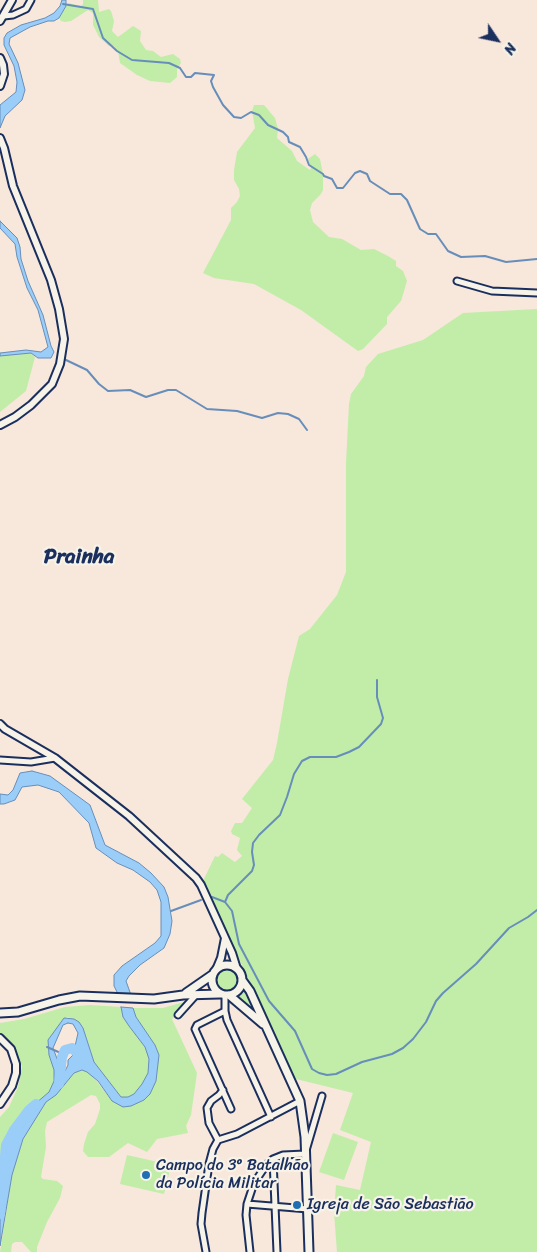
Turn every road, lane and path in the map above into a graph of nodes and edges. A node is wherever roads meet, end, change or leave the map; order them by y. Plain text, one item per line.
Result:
1 (12, 0) edge
2 (31, 0) edge
3 (2, 19) edge
4 (0, 58) edge
5 (0, 86) edge
6 (0, 138) edge
7 (457, 281) dead end
8 (537, 293) edge
9 (0, 425) edge
10 (0, 724) edge
11 (55, 758) junction
12 (0, 760) edge
13 (225, 937) junction
14 (237, 969) junction
15 (214, 972) junction
16 (242, 980) junction
17 (196, 994) junction
18 (225, 994) junction
19 (183, 995) junction
20 (225, 1011) junction
21 (0, 1013) edge
22 (178, 1015) dead end
23 (265, 1025) junction
24 (0, 1038) edge
25 (223, 1090) junction
26 (322, 1096) dead end
27 (300, 1101) junction
28 (0, 1104) edge
29 (231, 1109) dead end
30 (271, 1117) junction
31 (218, 1140) junction
32 (306, 1154) junction
33 (272, 1159) junction
34 (247, 1204) junction
35 (274, 1207) junction
36 (308, 1209) junction
37 (206, 1252) edge
38 (250, 1252) edge
39 (277, 1252) edge
40 (309, 1252) edge

1 - 3 street
2 - 3 street
4 - 5 street
6 - 9 street
7 - 8 street
10 - 11 street
11 - 12 street
11 - 13 street
13 - 14 street
13 - 15 street
14 - 15 main road
14 - 16 main road
15 - 18 main road
15 - 19 main road
16 - 18 main road
16 - 23 main road
17 - 18 main road
17 - 19 main road
17 - 22 street
18 - 20 street
18 - 23 main road
19 - 21 main road
20 - 25 street
20 - 30 street
23 - 27 main road
24 - 28 street
25 - 29 street
25 - 31 street
26 - 32 street
27 - 30 street
27 - 32 main road
30 - 31 street
31 - 37 street
32 - 33 street
32 - 36 main road
33 - 34 street
33 - 35 street
34 - 35 street
34 - 38 street
35 - 36 street
35 - 39 street
36 - 40 main road

